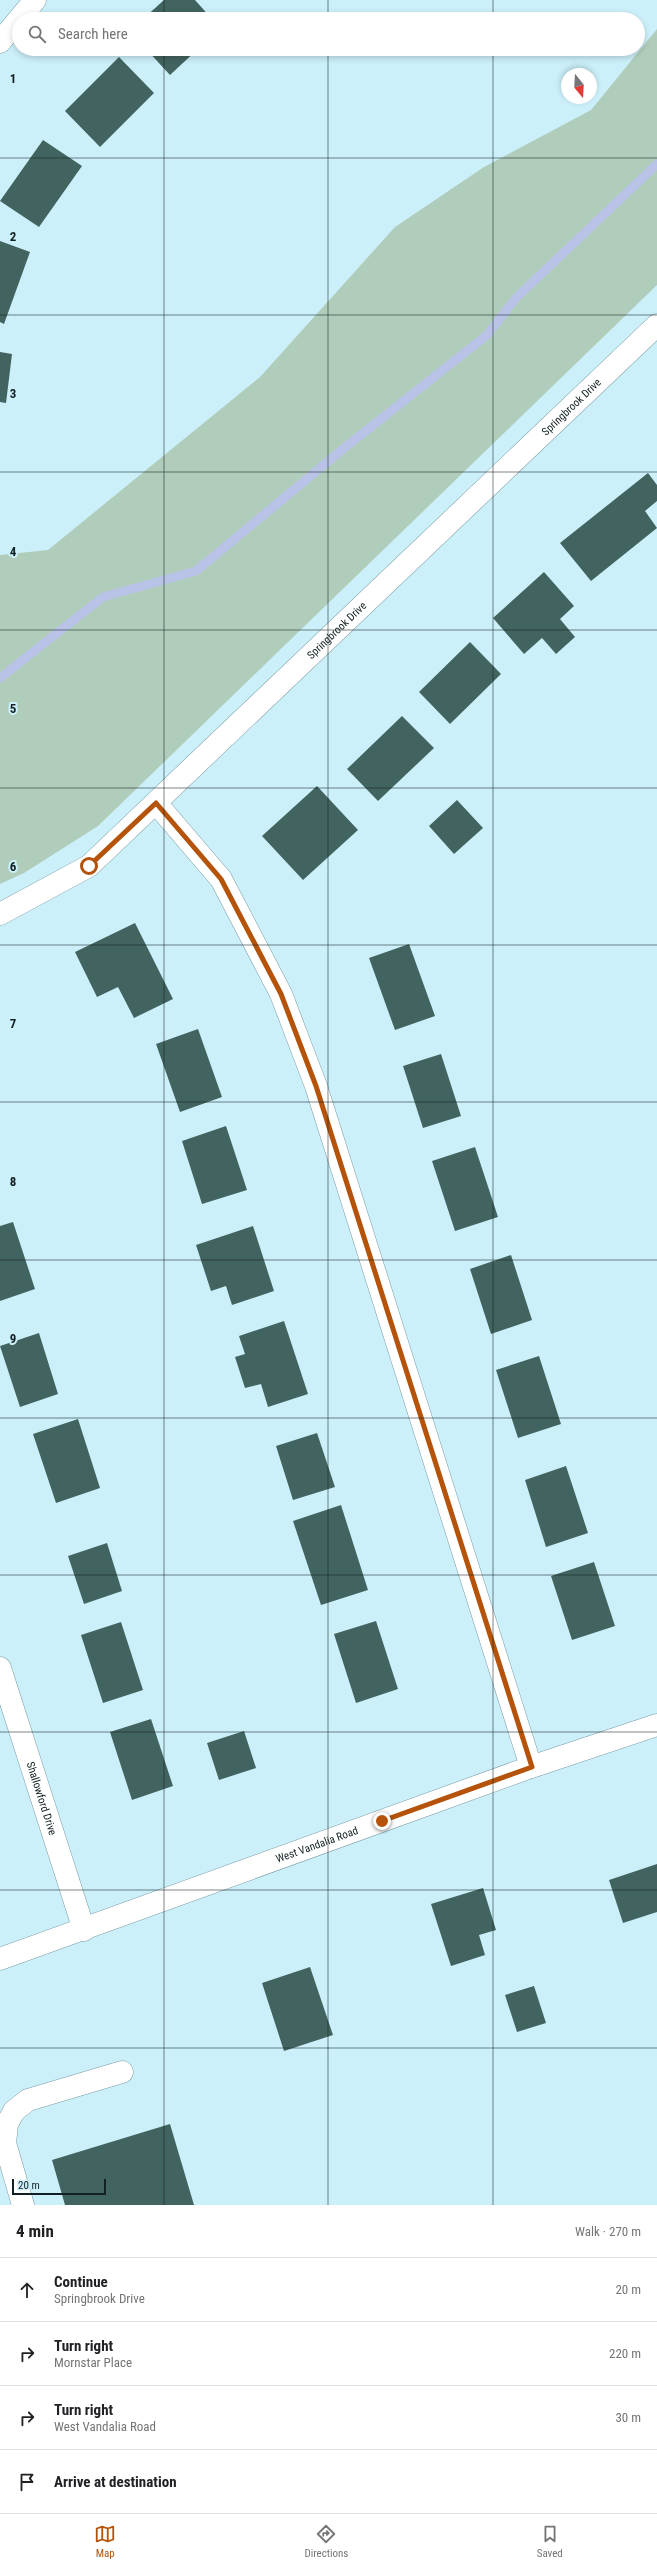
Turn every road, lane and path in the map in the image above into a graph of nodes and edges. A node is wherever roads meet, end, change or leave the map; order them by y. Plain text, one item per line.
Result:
1 (35, 0) edge
2 (25, 12) edge
3 (12, 28) edge
4 (0, 42) edge
5 (657, 326) edge
6 (156, 803) junction
7 (0, 914) edge
8 (0, 1668) edge
9 (657, 1725) edge
10 (532, 1767) junction
11 (84, 1930) junction
12 (0, 1959) edge
13 (122, 2072) dead end
14 (23, 2205) edge

1 - 2 street
3 - 4 street
5 - 6 street, Springbrook Drive
6 - 7 street, Springbrook Drive
6 - 10 street
8 - 11 street, Shallowford Drive
9 - 10 street, West Vandalia Road
10 - 11 street, West Vandalia Road
11 - 12 street, West Vandalia Road
13 - 14 street

